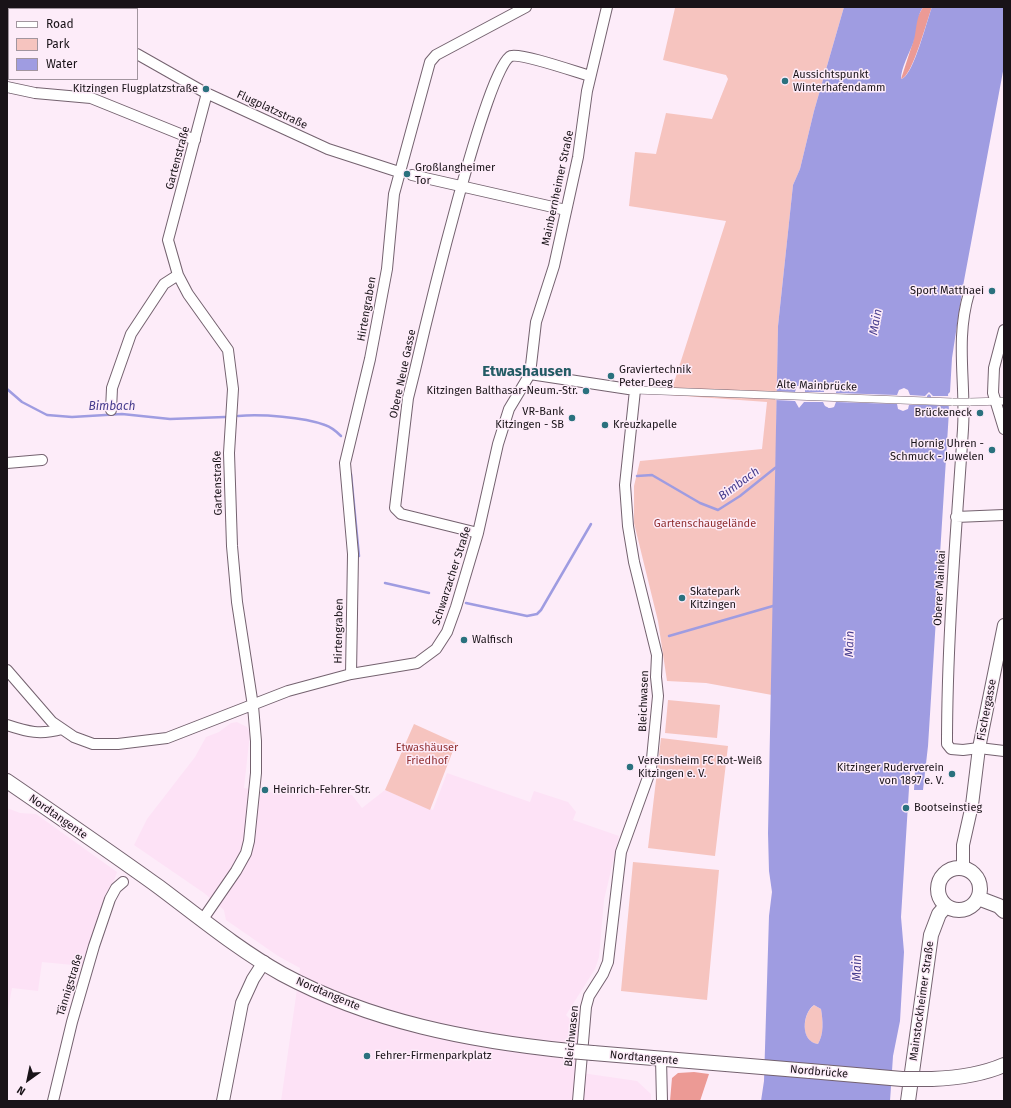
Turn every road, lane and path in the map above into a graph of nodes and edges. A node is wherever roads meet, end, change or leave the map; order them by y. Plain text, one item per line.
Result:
1 (526, 7) edge
2 (607, 7) edge
3 (138, 55) edge
4 (590, 76) junction
5 (7, 87) edge
6 (207, 93) junction
7 (195, 140) junction
8 (405, 173) junction
9 (463, 186) junction
10 (566, 210) junction
11 (178, 275) junction
12 (969, 293) dead end
13 (1004, 330) edge
14 (530, 374) junction
15 (635, 390) junction
16 (965, 401) junction
17 (999, 401) edge
18 (111, 410) dead end
19 (1004, 429) edge
20 (42, 460) dead end
21 (7, 463) edge
22 (1004, 515) edge
23 (956, 517) junction
24 (478, 533) junction
25 (1004, 625) edge
26 (7, 670) edge
27 (351, 674) junction
28 (253, 706) junction
29 (7, 725) edge
30 (62, 729) junction
31 (979, 748) junction
32 (1004, 751) edge
33 (10, 784) edge
34 (962, 869) junction
35 (124, 882) dead end
36 (978, 898) junction
37 (946, 906) junction
38 (1004, 911) edge
39 (203, 919) junction
40 (264, 962) junction
41 (662, 1059) junction
42 (706, 1063) joint
43 (1004, 1065) edge
44 (53, 1101) edge
45 (223, 1101) edge
46 (578, 1101) edge
47 (662, 1101) edge
48 (908, 1101) edge

1 - 8 street, Hirtengraben
2 - 4 street, Mainbernheimer Straße
3 - 6 street, Flugplatzstraße
4 - 9 street
4 - 10 street, Mainbernheimer Straße
5 - 7 street
6 - 7 street, Gartenstraße
6 - 8 street, Flugplatzstraße
7 - 11 street, Gartenstraße
8 - 9 street, Flugplatzstraße
8 - 27 street, Hirtengraben
9 - 10 street, Flugplatzstraße
9 - 24 street, Obere Neue Gasse
10 - 14 street, Mainbernheimer Straße
11 - 18 street
11 - 28 street, Gartenstraße
12 - 16 street, Oberer Mainkai
13 - 17 street
14 - 15 street
14 - 24 street, Schwarzacher Straße
15 - 16 street, Alte Mainbrücke, bridge
15 - 46 street, Bleichwasen
16 - 17 street, Alte Mainbrücke
16 - 23 street, Oberer Mainkai
17 - 19 street
20 - 21 street
22 - 23 street
23 - 31 street, Oberer Mainkai
24 - 27 street, Schwarzacher Straße
25 - 31 street, Fischergasse
26 - 30 street, Schwarzacher Straße
27 - 28 street, Schwarzacher Straße
28 - 30 street, Schwarzacher Straße
28 - 39 street, Gartenstraße
29 - 30 street
31 - 32 street, Oberer Mainkai
31 - 34 street
33 - 39 main road, Nordtangente
34 - 36 main road
34 - 37 main road
35 - 44 street, Tännigstraße
36 - 37 main road
36 - 38 main road
37 - 48 main road, Mainstockheimer Straße
39 - 40 main road, Nordtangente
40 - 41 main road, Nordtangente, bridge
40 - 45 street
41 - 42 main road, Nordtangente
41 - 47 street
42 - 43 main road, Nordbrücke, bridge

